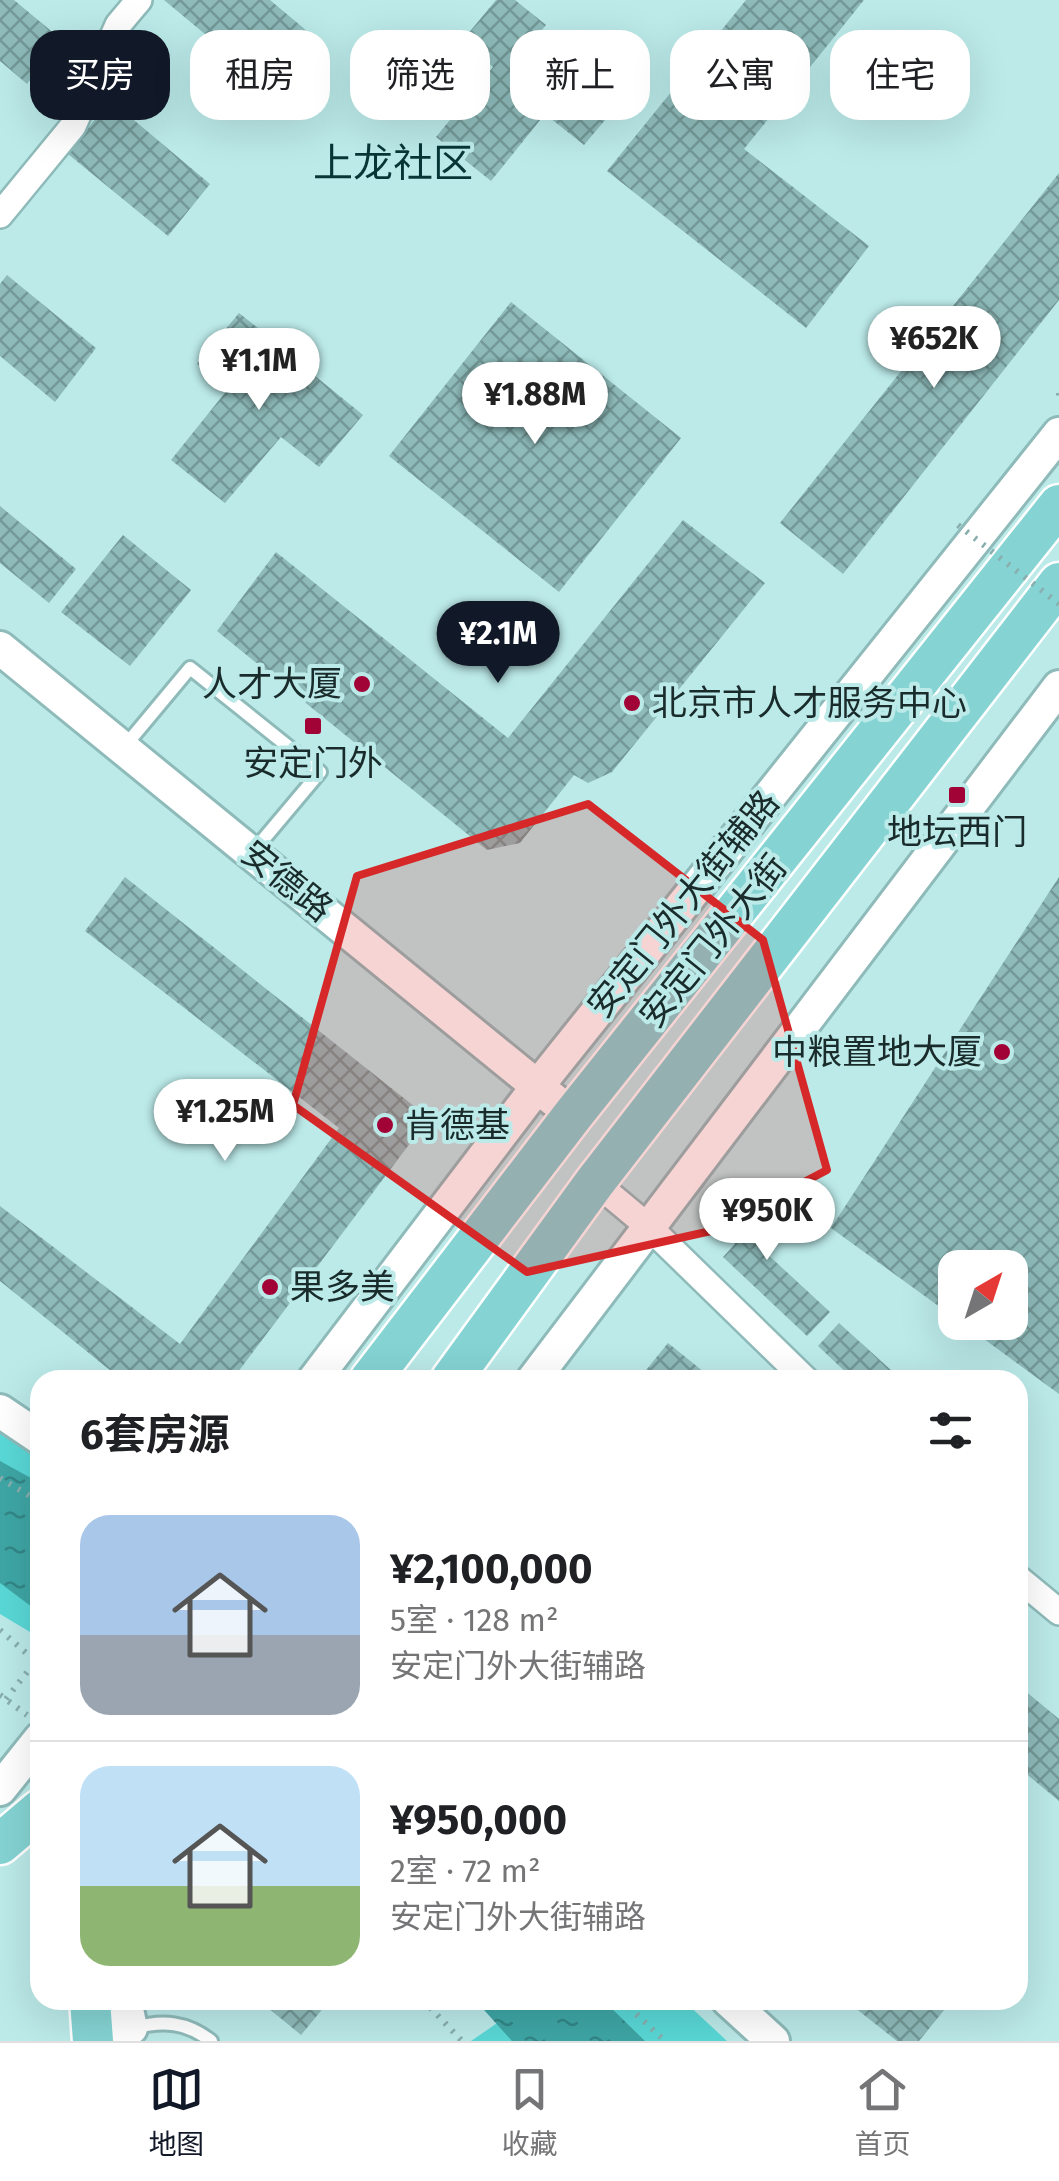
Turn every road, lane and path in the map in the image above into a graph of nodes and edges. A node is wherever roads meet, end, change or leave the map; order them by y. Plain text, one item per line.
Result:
1 (139, 0) edge
2 (0, 215) edge
3 (1059, 434) edge
4 (1059, 505) edge
5 (958, 526) dead end
6 (1059, 583) edge
7 (1059, 604) edge
8 (0, 648) edge
9 (1059, 688) edge
10 (124, 748) junction
11 (252, 854) junction
12 (537, 1087) junction
13 (573, 1115) junction
14 (595, 1182) junction
15 (650, 1228) junction
16 (322, 1370) edge
17 (378, 1370) edge
18 (458, 1370) edge
19 (541, 1370) edge
20 (796, 1370) edge
21 (0, 1411) edge
22 (30, 1431) edge
23 (0, 1478) edge
24 (30, 1496) edge
25 (1028, 1586) edge
26 (1059, 1612) edge
27 (0, 1630) edge
28 (30, 1657) edge
29 (30, 1672) edge
30 (3, 1697) edge
31 (30, 1724) edge
32 (30, 1738) edge
33 (0, 1789) edge
34 (30, 1818) edge
35 (0, 1844) edge
36 (433, 2010) edge
37 (632, 2010) edge
38 (739, 2010) edge
39 (112, 2028) edge
40 (210, 2041) edge
41 (462, 2041) edge
42 (666, 2041) edge
43 (773, 2041) edge

1 - 2 street
3 - 12 street, 安定门外大街辅路
4 - 13 main road, 安定门外大街
5 - 7 path, bridge
6 - 14 main road, 安定门外大街
8 - 10 street, 安德路
9 - 15 street
10 - 11 street, 安德路
10 - 11 lane
11 - 12 street, 安德路
12 - 13 street, 安德路
12 - 16 street, 安定门外大街辅路
13 - 17 main road, 安定门外大街
14 - 15 street
14 - 18 main road, 安定门外大街
15 - 19 street
15 - 20 street
21 - 22 street
23 - 24 path
25 - 26 street
27 - 28 path
29 - 30 path
30 - 31 path
32 - 33 street
34 - 35 main road
36 - 41 path
37 - 42 path
38 - 43 street
39 - 40 lane

